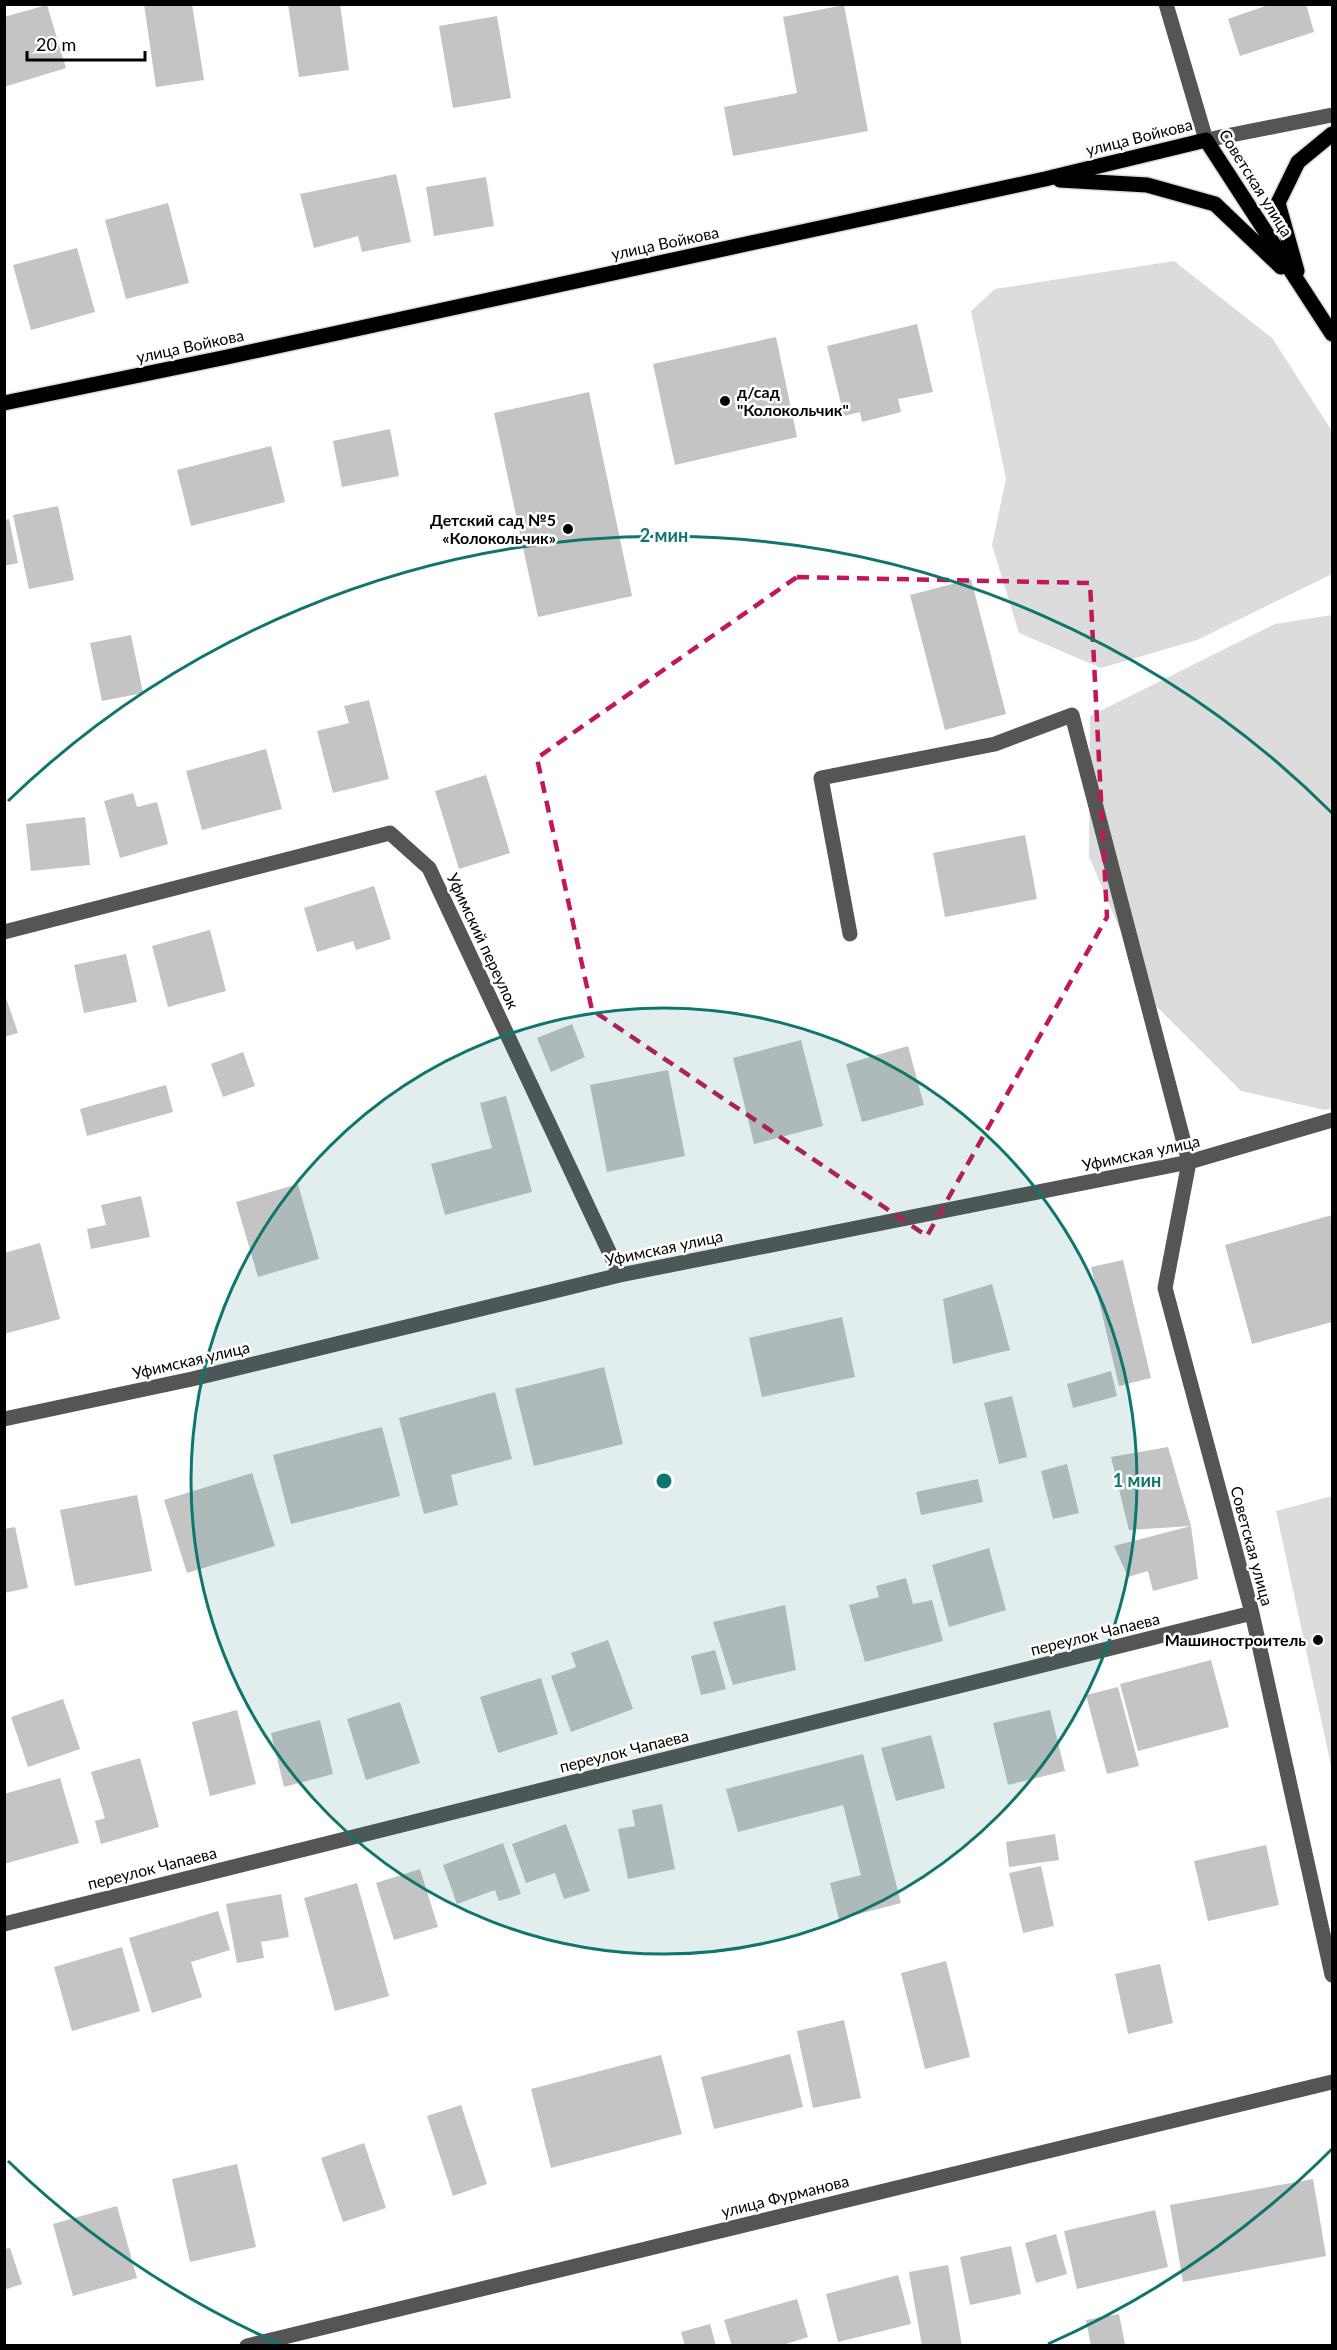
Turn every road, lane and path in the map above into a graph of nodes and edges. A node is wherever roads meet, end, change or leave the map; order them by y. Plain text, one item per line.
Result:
1 (1166, 4) edge
2 (1332, 115) edge
3 (1332, 134) edge
4 (1206, 140) junction
5 (1045, 179) junction
6 (1301, 286) junction
7 (1332, 334) edge
8 (4, 403) edge
9 (4, 932) edge
10 (850, 934) dead end
11 (1332, 1120) edge
12 (1189, 1162) junction
13 (620, 1275) junction
14 (4, 1419) edge
15 (1252, 1614) junction
16 (4, 1924) edge
17 (1332, 1975) edge
18 (1332, 2082) edge
19 (247, 2346) edge

1 - 4 street, Советская улица
2 - 4 street, улица Войкова
3 - 6 main road
4 - 5 main road, улица Войкова
4 - 6 main road, Советская улица
5 - 6 main road
5 - 8 main road, улица Войкова
6 - 7 main road, Советская улица
9 - 13 street, Уфимский переулок
10 - 12 street
11 - 12 street, Уфимская улица
12 - 13 street, Уфимская улица
12 - 15 street, Советская улица
13 - 14 street, Уфимская улица
15 - 16 street, переулок Чапаева
15 - 17 street, Советская улица
18 - 19 street, улица Фурманова

